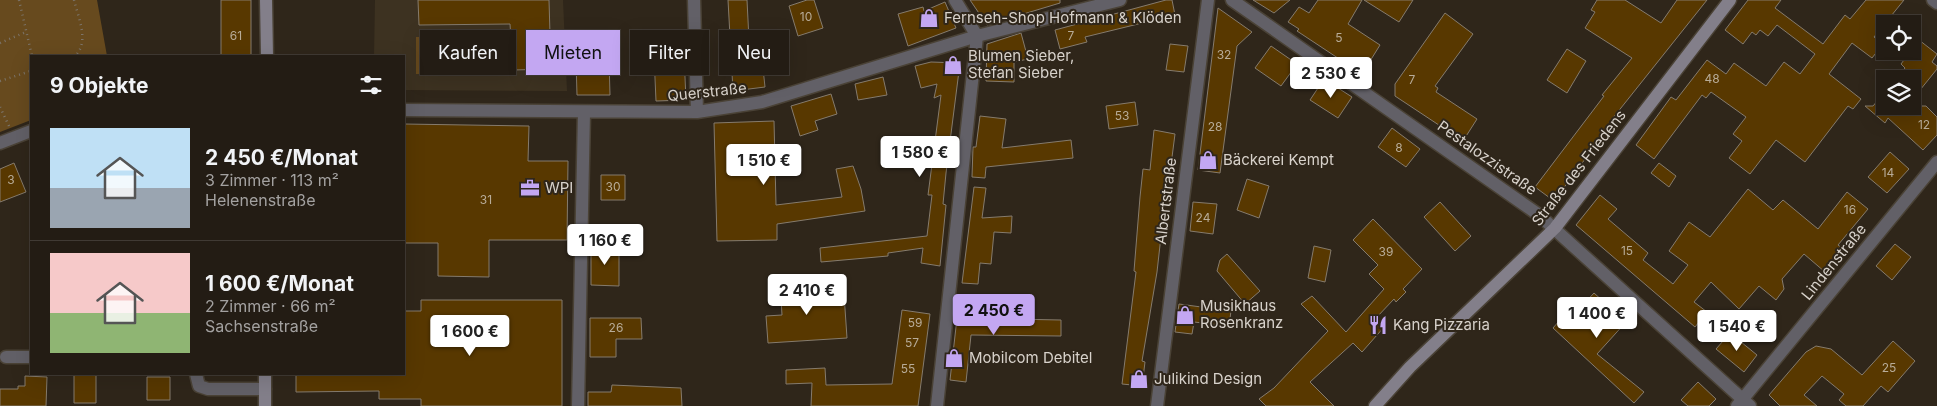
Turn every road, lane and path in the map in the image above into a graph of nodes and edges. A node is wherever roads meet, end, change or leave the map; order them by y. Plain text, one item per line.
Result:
1 (19, 0) edge
2 (74, 0) edge
3 (266, 0) edge
4 (694, 0) edge
5 (955, 0) edge
6 (1120, 0) edge
7 (1208, 0) edge
8 (1232, 0) edge
9 (1730, 0) edge
10 (1933, 0) edge
11 (1937, 3) edge
12 (26, 32) junction
13 (977, 36) junction
14 (0, 43) edge
15 (32, 55) edge
16 (76, 55) edge
17 (267, 55) edge
18 (30, 71) edge
19 (0, 81) edge
20 (0, 107) edge
21 (405, 110) edge
22 (697, 112) junction
23 (3, 113) dead end
24 (584, 113) junction
25 (30, 131) edge
26 (0, 143) edge
27 (1937, 162) edge
28 (1555, 228) junction
29 (6, 357) dead end
30 (30, 357) edge
31 (196, 375) edge
32 (265, 375) edge
33 (265, 389) junction
34 (1743, 404) edge
35 (265, 406) edge
36 (578, 406) edge
37 (937, 406) edge
38 (1156, 406) edge
39 (1375, 406) edge

1 - 12 path
2 - 16 path
3 - 17 main road
4 - 22 street
5 - 13 street
6 - 13 street, Querstraße
7 - 38 street, Albertstraße
8 - 28 street, Pestalozzistraße
9 - 28 main road, Straße des Friedens
10 - 11 street
12 - 14 path
12 - 15 path
13 - 22 street, Querstraße
13 - 37 street
18 - 19 path
20 - 23 path
21 - 24 street, Querstraße
22 - 24 street, Querstraße
24 - 36 street
25 - 26 street
27 - 34 street, Lindenstraße
28 - 34 street, Pestalozzistraße
28 - 39 main road, Straße des Friedens
29 - 30 street
31 - 33 street
32 - 33 main road
33 - 35 main road

